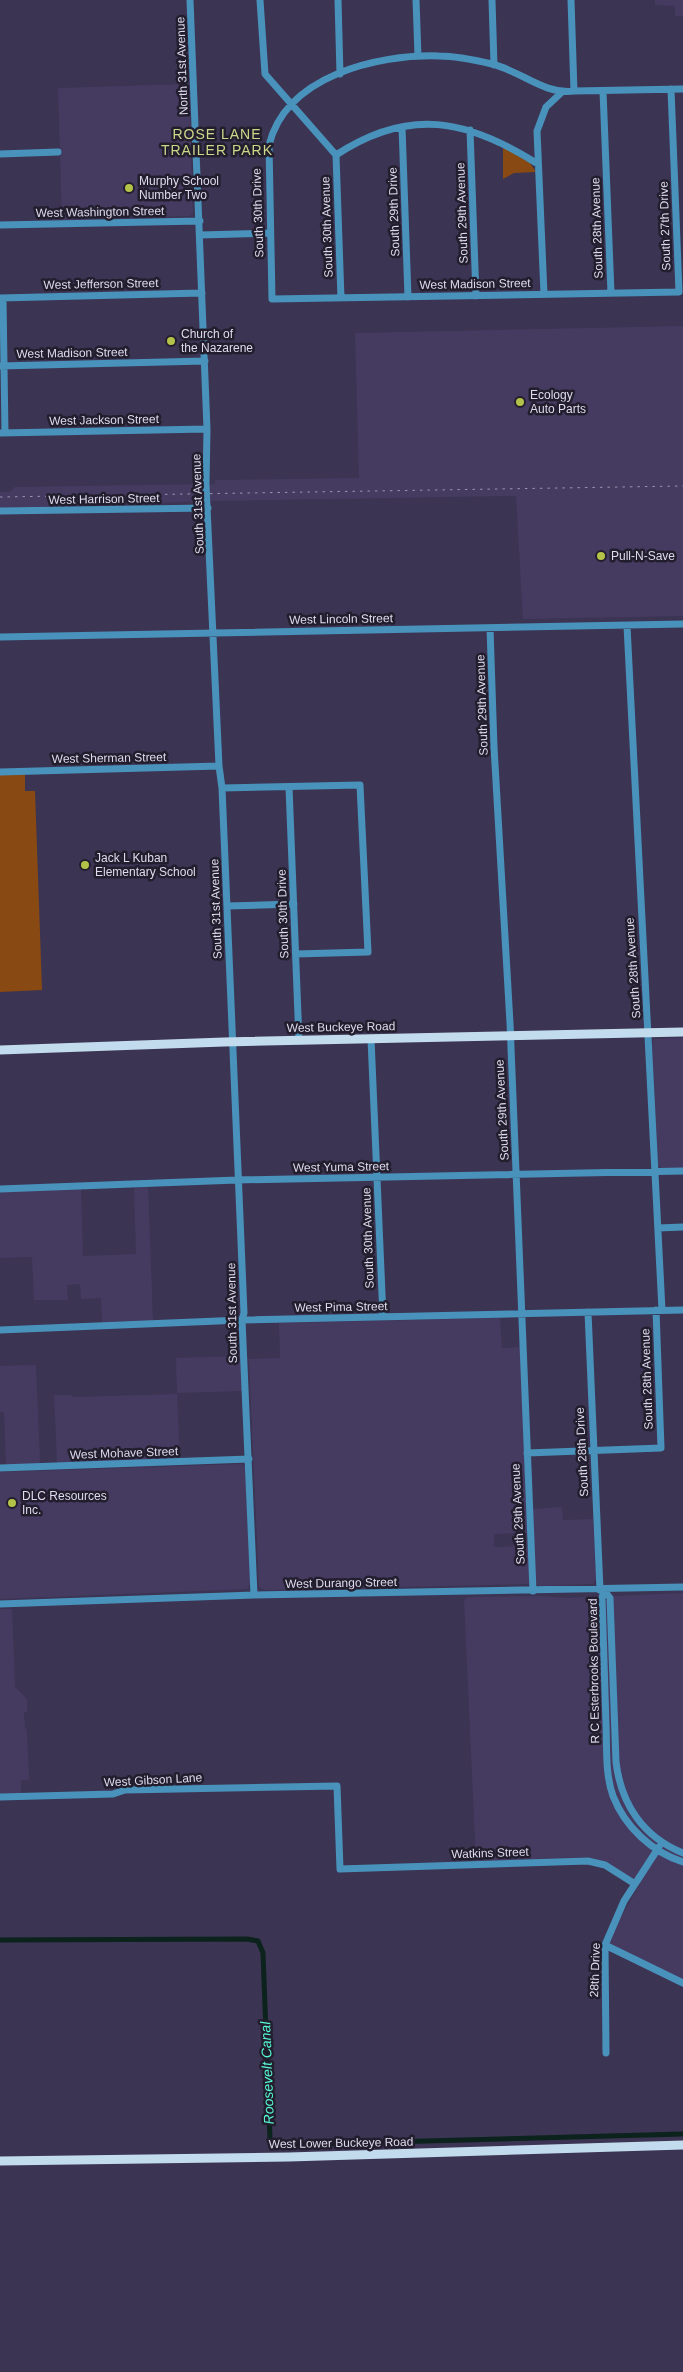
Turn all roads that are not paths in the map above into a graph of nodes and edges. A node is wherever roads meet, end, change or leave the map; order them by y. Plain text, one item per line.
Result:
1 (190, 0) edge
2 (260, 0) edge
3 (338, 0) edge
4 (416, 0) edge
5 (492, 0) edge
6 (571, 0) edge
7 (418, 56) junction
8 (494, 64) junction
9 (340, 74) junction
10 (671, 89) junction
11 (683, 89) edge
12 (574, 91) junction
13 (603, 91) junction
14 (561, 93) junction
15 (291, 103) junction
16 (402, 127) junction
17 (470, 130) junction
18 (58, 152) dead end
19 (0, 154) edge
20 (336, 155) junction
21 (538, 164) junction
22 (200, 221) junction
23 (0, 225) edge
24 (680, 228) edge
25 (270, 233) junction
26 (200, 235) junction
27 (679, 292) joint
28 (611, 293) junction
29 (202, 294) junction
30 (544, 294) junction
31 (476, 296) junction
32 (408, 297) junction
33 (1, 298) edge
34 (341, 298) junction
35 (272, 299) joint
36 (205, 361) junction
37 (2, 366) edge
38 (207, 429) junction
39 (3, 433) edge
40 (208, 508) junction
41 (0, 511) edge
42 (683, 624) edge
43 (627, 626) junction
44 (490, 628) junction
45 (214, 633) junction
46 (0, 637) edge
47 (219, 766) junction
48 (0, 772) edge
49 (289, 787) junction
50 (222, 788) junction
51 (294, 904) junction
52 (227, 906) junction
53 (296, 954) junction
54 (683, 1032) edge
55 (649, 1033) junction
56 (510, 1035) junction
57 (371, 1039) junction
58 (299, 1041) junction
59 (232, 1042) junction
60 (0, 1050) edge
61 (655, 1171) junction
62 (683, 1171) edge
63 (516, 1174) junction
64 (377, 1178) junction
65 (237, 1180) junction
66 (0, 1189) edge
67 (683, 1227) edge
68 (658, 1228) junction
69 (659, 1310) junction
70 (683, 1310) edge
71 (588, 1312) junction
72 (522, 1313) junction
73 (383, 1317) junction
74 (242, 1320) junction
75 (0, 1330) edge
76 (593, 1451) junction
77 (527, 1453) junction
78 (249, 1460) junction
79 (0, 1468) edge
80 (683, 1588) edge
81 (602, 1590) junction
82 (533, 1591) junction
83 (254, 1596) junction
84 (0, 1604) edge
85 (0, 1797) edge
86 (662, 1843) junction
87 (657, 1850) junction
88 (683, 1853) edge
89 (683, 1862) edge
90 (340, 1869) joint
91 (635, 1884) junction
92 (604, 1945) junction
93 (683, 1983) edge
94 (606, 2053) dead end
95 (683, 2144) edge
96 (0, 2161) edge

1 - 22 street, North 31st Avenue
2 - 15 street
3 - 9 street
4 - 7 street
5 - 8 street
6 - 12 street
7 - 8 street
7 - 9 street
8 - 14 street
9 - 15 street
10 - 11 street
10 - 13 street
10 - 24 street, South 27th Drive
12 - 13 street
12 - 14 street
13 - 28 street, South 28th Avenue
14 - 21 street
15 - 20 street
15 - 25 street, South 30th Drive
16 - 17 street
16 - 20 street
16 - 32 street, South 29th Drive
17 - 21 street
17 - 31 street, South 29th Avenue
18 - 19 street
20 - 34 street, South 30th Avenue
21 - 30 street
22 - 23 street, West Washington Street
22 - 26 street, South 31st Avenue
24 - 27 street, South 27th Drive
25 - 26 street
25 - 35 street, South 30th Drive
26 - 29 street, South 31st Avenue
27 - 28 street, West Madison Street
28 - 30 street, West Madison Street
29 - 33 street, West Jefferson Street
29 - 36 street, South 31st Avenue
30 - 31 street, West Madison Street
31 - 32 street, West Madison Street
32 - 34 street, West Madison Street
33 - 37 street
34 - 35 street, West Madison Street
36 - 37 street, West Madison Street
36 - 38 street, South 31st Avenue
37 - 39 street
38 - 39 street, West Jackson Street
38 - 40 street, South 31st Avenue
40 - 41 street, West Harrison Street
40 - 45 street, South 31st Avenue
42 - 43 street, West Lincoln Street
43 - 44 street, West Lincoln Street
43 - 55 street, South 28th Avenue
44 - 45 street, West Lincoln Street
44 - 56 street, South 29th Avenue
45 - 46 street, West Lincoln Street
45 - 47 street, South 31st Avenue
47 - 48 street, West Sherman Street
47 - 50 street, South 31st Avenue
49 - 50 street
49 - 51 street, South 30th Drive
49 - 53 street
50 - 52 street, South 31st Avenue
51 - 52 street
51 - 53 street, South 30th Drive
52 - 59 street, South 31st Avenue
53 - 58 street, South 30th Drive
54 - 55 main road, West Buckeye Road
55 - 56 main road, West Buckeye Road
55 - 61 street, South 28th Avenue
56 - 57 main road, West Buckeye Road
56 - 63 street, South 29th Avenue
57 - 58 main road, West Buckeye Road
57 - 64 street, South 30th Avenue
58 - 59 main road, West Buckeye Road
59 - 60 main road, West Buckeye Road
59 - 65 street, South 31st Avenue
61 - 62 street, West Yuma Street
61 - 63 street, West Yuma Street
61 - 68 street, South 28th Avenue
63 - 64 street, West Yuma Street
63 - 72 street, South 29th Avenue
64 - 65 street, West Yuma Street
64 - 73 street, South 30th Avenue
65 - 66 street, West Yuma Street
65 - 74 street, South 31st Avenue
67 - 68 street
68 - 69 street, South 28th Avenue
69 - 70 street, West Pima Street
69 - 71 street, West Pima Street
69 - 76 street, South 28th Avenue
71 - 72 street, West Pima Street
71 - 76 street, South 28th Drive
72 - 73 street, West Pima Street
72 - 77 street, South 29th Avenue
73 - 74 street, West Pima Street
74 - 75 street, West Pima Street
74 - 78 street, South 31st Avenue
76 - 77 street
76 - 81 street, South 28th Drive
77 - 82 street, South 29th Avenue
78 - 79 street, West Mohave Street
78 - 83 street, South 31st Avenue
80 - 81 street, West Durango Street
81 - 82 street, West Durango Street
81 - 86 street, R C Esterbrooks Boulevard
81 - 87 street, R C Esterbrooks Boulevard
82 - 83 street, West Durango Street
83 - 84 street, West Durango Street
85 - 90 street, West Gibson Lane
86 - 87 street, 28th Drive
86 - 88 street, R C Esterbrooks Boulevard
87 - 89 street, R C Esterbrooks Boulevard
87 - 91 street, 28th Drive
90 - 91 street, Watkins Street
91 - 92 street, 28th Drive
92 - 93 street
92 - 94 street, 28th Drive
95 - 96 main road, West Lower Buckeye Road

